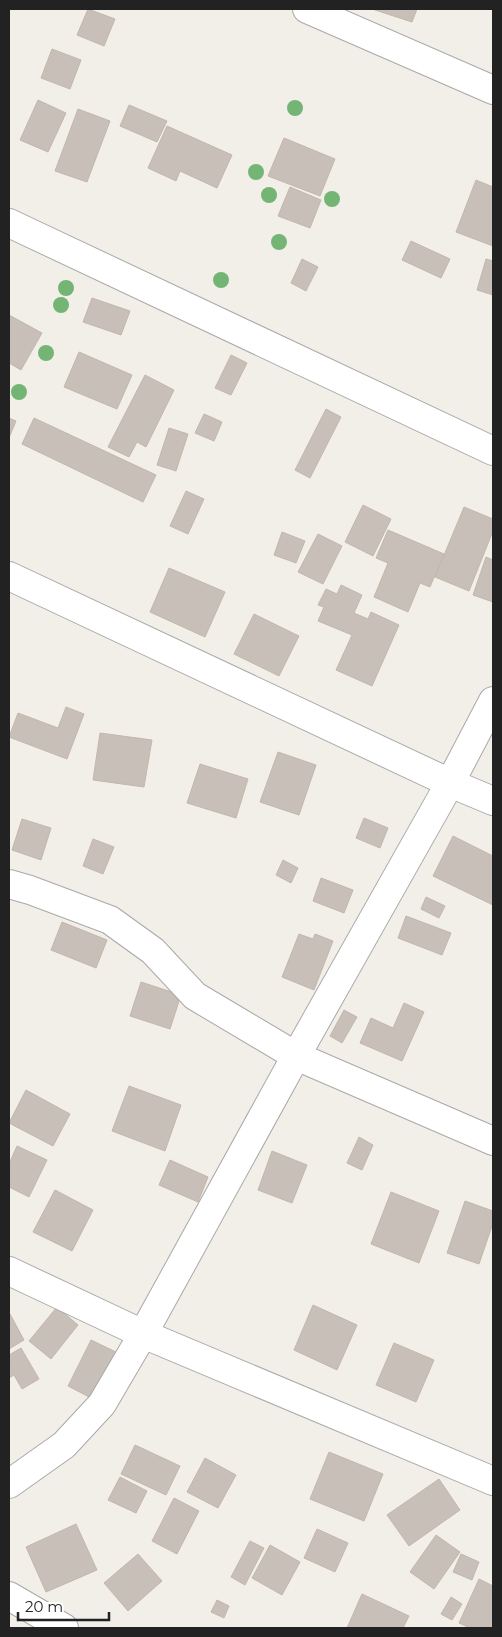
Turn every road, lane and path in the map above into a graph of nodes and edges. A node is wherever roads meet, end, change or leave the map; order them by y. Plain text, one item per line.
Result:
1 (307, 9) edge
2 (493, 90) edge
3 (9, 223) edge
4 (493, 451) edge
5 (9, 576) edge
6 (493, 701) edge
7 (450, 783) junction
8 (493, 801) edge
9 (9, 884) edge
10 (296, 1056) junction
11 (493, 1141) edge
12 (9, 1271) edge
13 (143, 1334) junction
14 (493, 1481) edge
15 (9, 1484) edge
16 (9, 1596) edge
17 (64, 1628) edge

1 - 2 street
3 - 4 street
5 - 7 street
6 - 7 street
7 - 8 street
7 - 10 street
9 - 10 street
10 - 11 street
10 - 13 street
12 - 13 street
13 - 14 street
13 - 15 street
16 - 17 street

